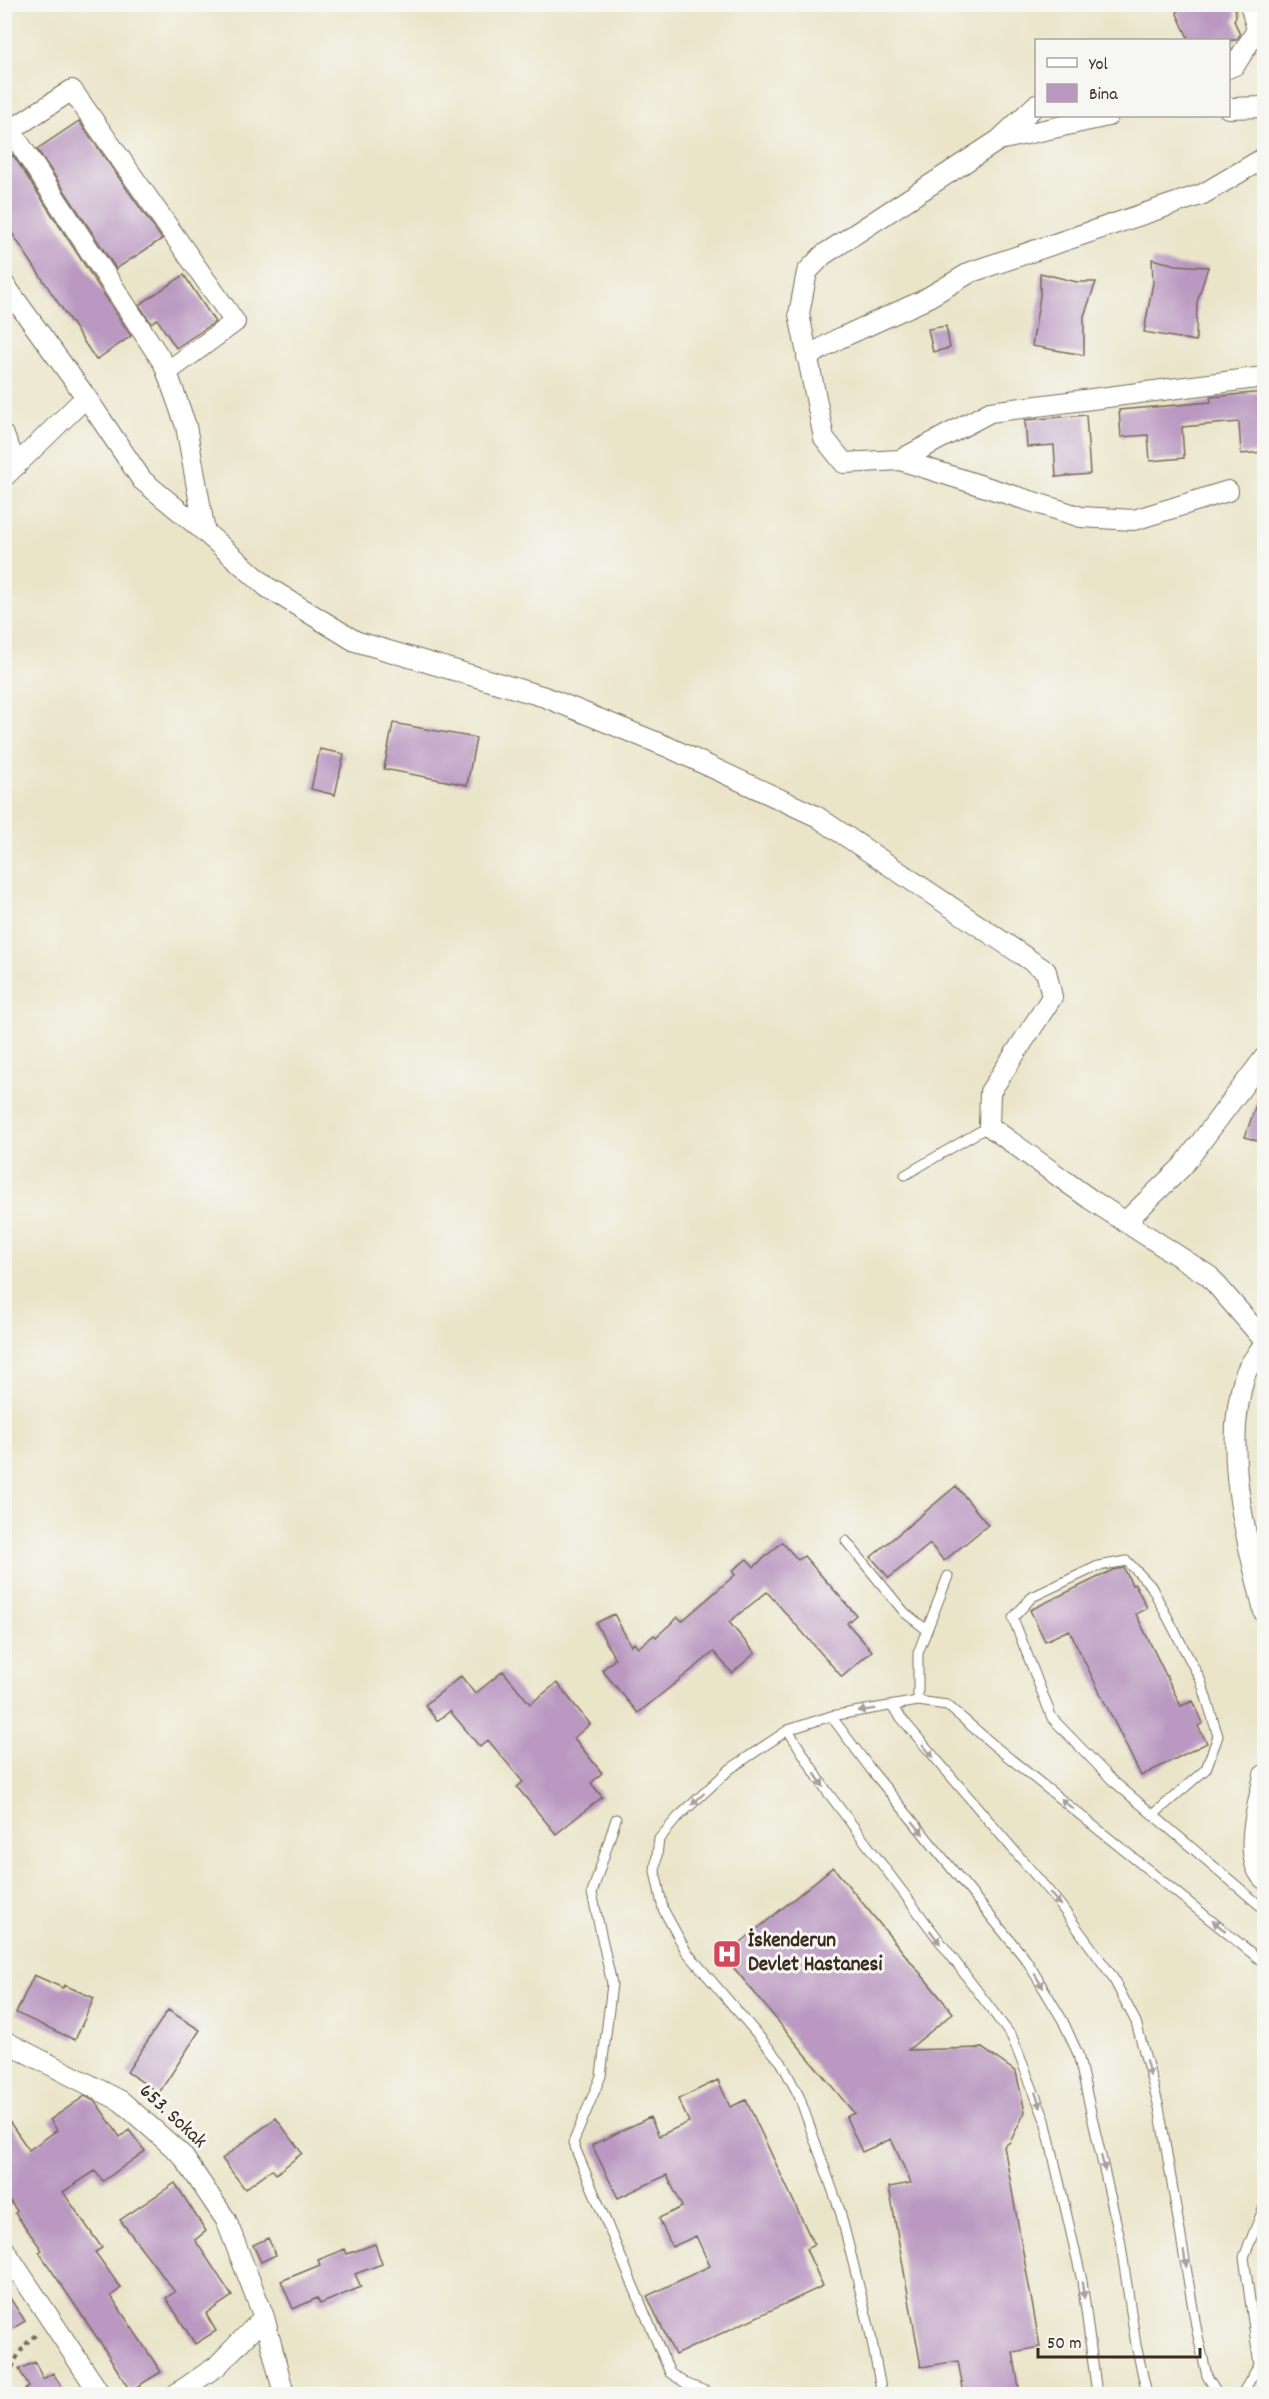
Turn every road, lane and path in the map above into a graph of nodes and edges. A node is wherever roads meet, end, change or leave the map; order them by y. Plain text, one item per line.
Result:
1 (1250, 4) edge
2 (1230, 67) edge
3 (1035, 106) edge
4 (1264, 107) edge
5 (1230, 108) edge
6 (1103, 117) edge
7 (8, 125) edge
8 (999, 140) junction
9 (1264, 158) edge
10 (4, 284) edge
11 (807, 357) junction
12 (167, 372) junction
13 (1264, 377) edge
14 (86, 397) junction
15 (4, 436) edge
16 (900, 460) junction
17 (11, 471) edge
18 (1228, 491) dead end
19 (205, 532) junction
20 (1264, 1058) edge
21 (989, 1126) junction
22 (905, 1175) dead end
23 (1125, 1222) junction
24 (1264, 1342) edge
25 (846, 1541) dead end
26 (948, 1576) dead end
27 (1264, 1612) edge
28 (927, 1630) junction
29 (918, 1701) junction
30 (891, 1706) junction
31 (831, 1716) junction
32 (788, 1730) junction
33 (1264, 1775) edge
34 (1153, 1815) junction
35 (616, 1819) dead end
36 (1264, 1879) edge
37 (1264, 1909) edge
38 (1264, 1963) edge
39 (4, 2041) edge
40 (1264, 2207) edge
41 (4, 2249) edge
42 (264, 2317) junction
43 (52, 2322) junction
44 (6, 2394) edge
45 (100, 2394) edge
46 (176, 2394) edge
47 (284, 2394) edge
48 (713, 2394) edge
49 (882, 2394) edge
50 (1097, 2394) edge
51 (1147, 2394) edge
52 (1218, 2394) edge
53 (1242, 2394) edge

1 - 2 street
3 - 8 street
4 - 5 street
6 - 8 street
7 - 12 street
7 - 12 street
8 - 11 street
9 - 11 street
10 - 14 street
11 - 16 street
12 - 19 street
13 - 16 street
14 - 17 street
14 - 19 street
15 - 17 street
16 - 18 street
19 - 21 street
20 - 23 street
21 - 22 lane
21 - 23 street
23 - 24 street
24 - 27 street
25 - 28 lane
26 - 28 lane
28 - 29 lane
29 - 30 lane
38 -> 29 lane
30 -> 31 lane
30 -> 52 lane
31 - 32 lane
31 -> 51 lane
32 -> 49 lane
32 -> 50 lane
33 - 36 street
34 - 34 lane
34 - 37 lane
35 - 48 lane
39 - 42 street, 653. Sokak
40 - 53 lane
41 - 43 street
42 - 46 street
42 - 47 street, 653. Sokak
43 - 44 path
43 - 45 street

